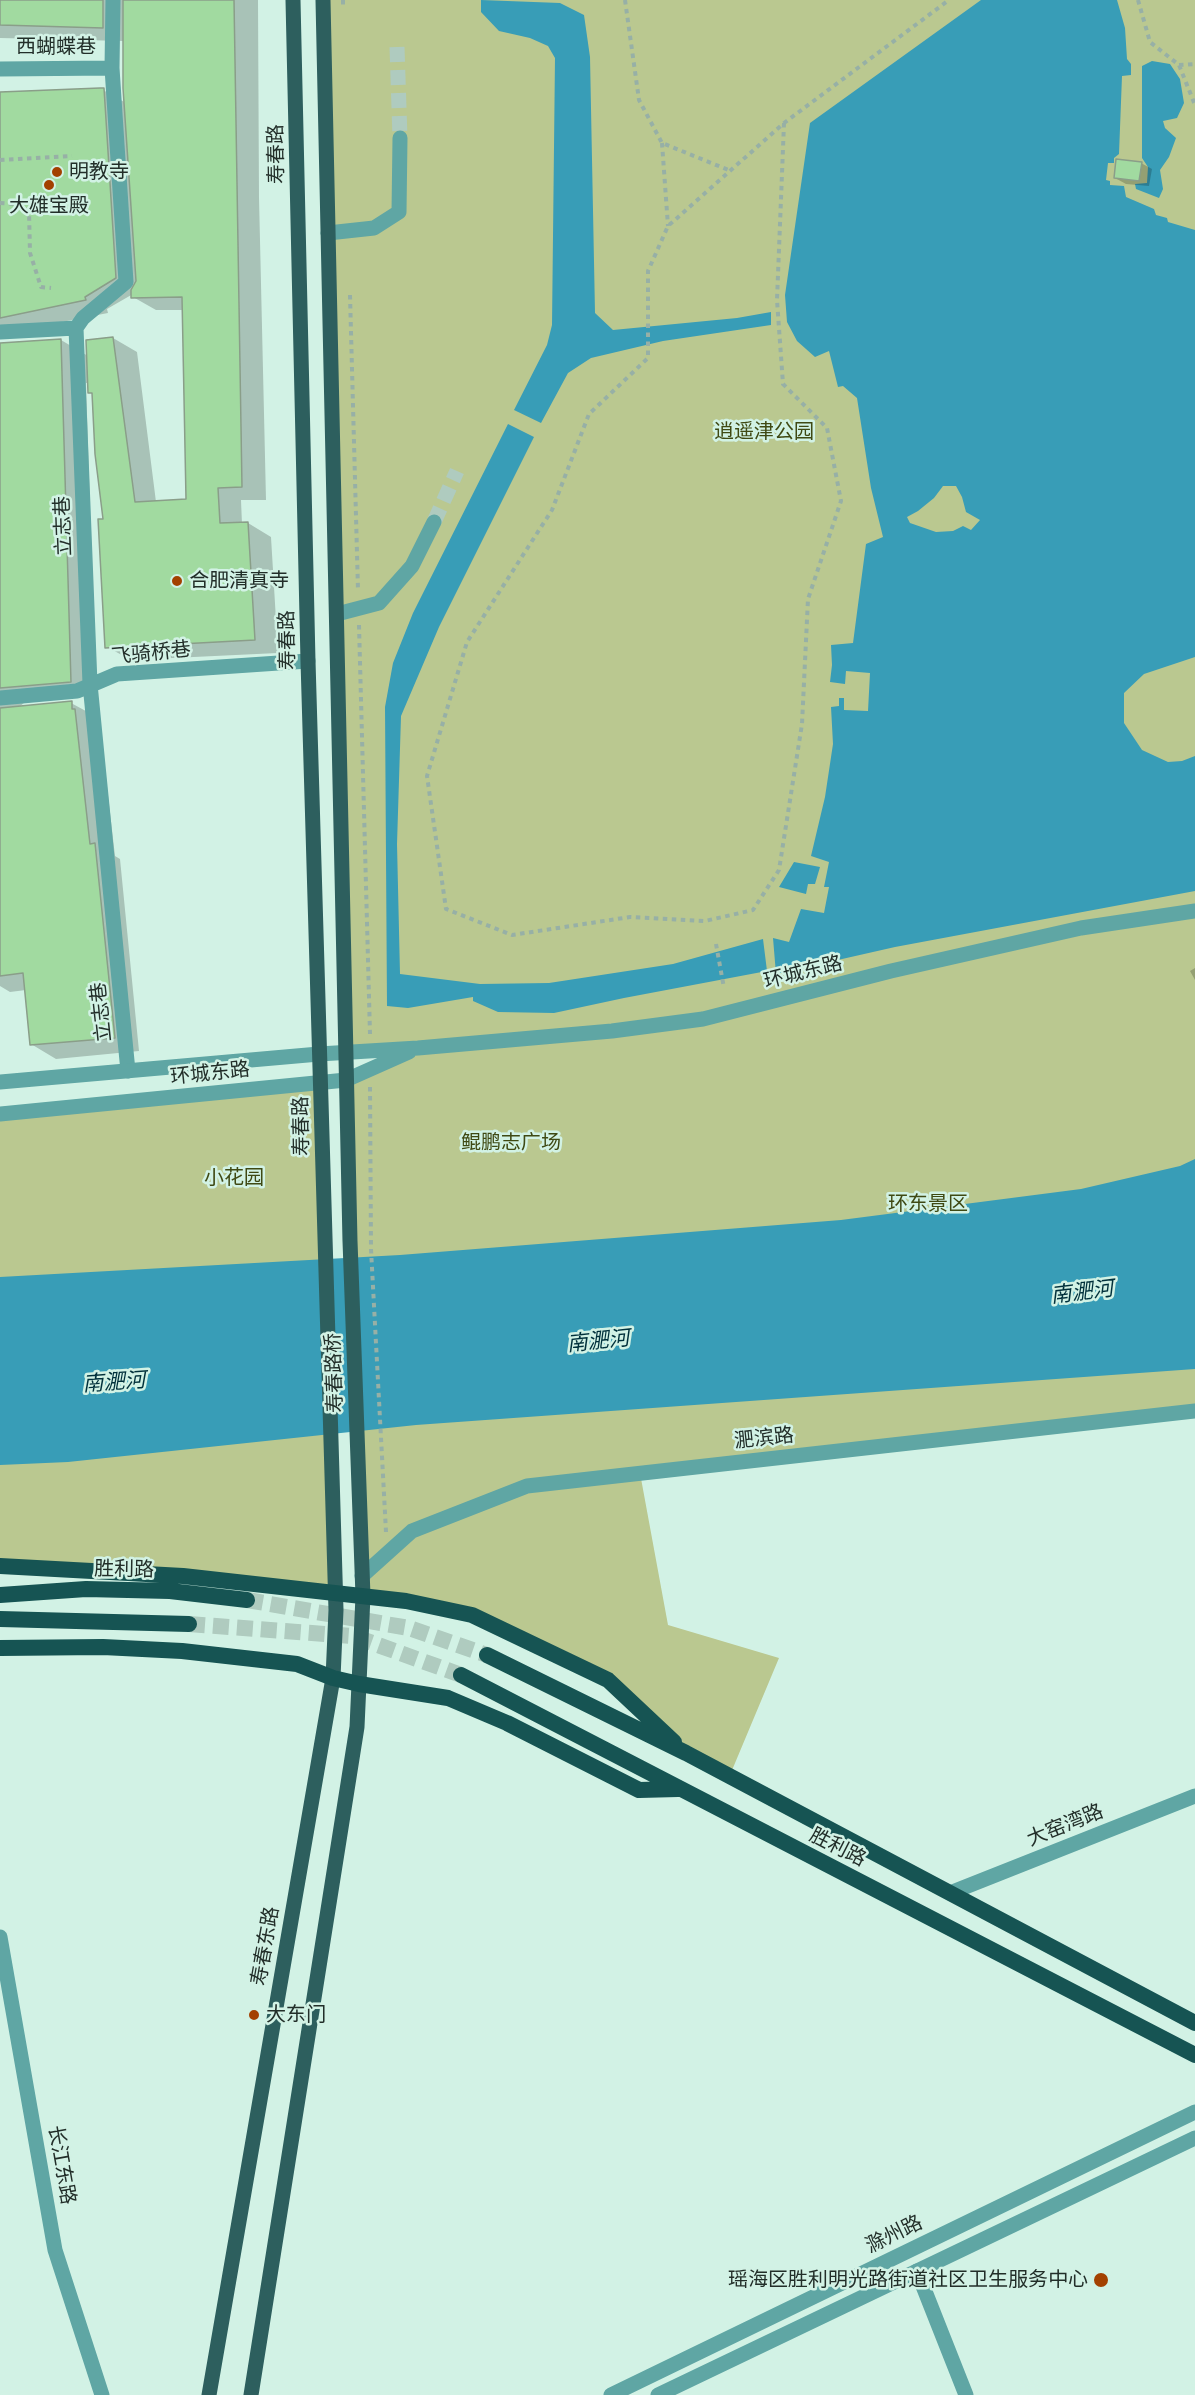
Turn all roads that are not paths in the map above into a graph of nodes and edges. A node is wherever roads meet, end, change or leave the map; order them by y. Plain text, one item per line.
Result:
1 (113, 0) edge
2 (294, 0) edge
3 (322, 0) edge
4 (112, 68) junction
5 (0, 69) edge
6 (400, 138) tunnel mouth
7 (328, 233) junction
8 (76, 328) junction
9 (0, 332) edge
10 (434, 522) tunnel mouth
11 (337, 614) junction
12 (308, 661) junction
13 (90, 684) junction
14 (0, 698) edge
15 (1195, 911) edge
16 (418, 1048) junction
17 (345, 1052) junction
18 (319, 1054) junction
19 (128, 1071) junction
20 (346, 1080) junction
21 (0, 1082) edge
22 (321, 1083) junction
23 (0, 1114) edge
24 (325, 1242) joint
25 (1195, 1412) edge
26 (334, 1502) joint
27 (0, 1566) edge
28 (362, 1576) junction
29 (336, 1594) junction
30 (0, 1595) edge
31 (363, 1596) junction
32 (247, 1600) tunnel mouth
33 (0, 1618) edge
34 (189, 1624) tunnel mouth
35 (0, 1648) edge
36 (487, 1655) tunnel mouth
37 (461, 1676) tunnel mouth
38 (333, 1678) junction
39 (359, 1684) junction
40 (686, 1754) junction
41 (680, 1789) junction
42 (1195, 1796) edge
43 (950, 1893) junction
44 (0, 1937) edge
45 (1195, 2023) edge
46 (1195, 2055) edge
47 (1195, 2112) edge
48 (1195, 2138) edge
49 (917, 2271) junction
50 (102, 2395) edge
51 (209, 2395) edge
52 (250, 2395) edge
53 (611, 2395) edge
54 (658, 2395) edge
55 (966, 2395) edge

1 - 4 street
2 - 12 main road, 寿春路
3 - 7 main road
4 - 5 street, 西蝴蝶巷
4 - 8 street
6 - 7 street
7 - 11 main road
8 - 9 street
8 - 13 street, 立志巷
10 - 11 street
11 - 17 main road
12 - 13 street, 飞骑桥巷
12 - 18 main road, 寿春路
13 - 14 street, 飞骑桥巷
13 - 19 street, 立志巷
15 - 16 street, 环城东路
16 - 17 street, 环城东路
16 - 20 street, 环城东路
17 - 18 street, 环城东路
17 - 20 main road
18 - 19 street, 环城东路
18 - 22 main road, 寿春路
19 - 21 street, 环城东路
20 - 22 street, 环城东路
20 - 28 main road, 寿春路桥
22 - 23 street, 环城东路
22 - 24 main road, 寿春路
24 - 26 main road, 寿春路桥
25 - 28 street, 淝滨路
26 - 29 main road, 寿春东路
27 - 29 highway
28 - 31 main road
29 - 31 highway
29 - 38 main road, 寿春东路
30 - 32 highway, 胜利路
31 - 39 main road
31 - 40 highway
33 - 34 highway
35 - 38 highway
36 - 40 highway, 胜利路
37 - 41 highway, 胜利路
38 - 39 highway
38 - 51 main road, 寿春东路
39 - 41 highway
39 - 52 main road
40 - 43 highway, 胜利路
41 - 46 highway, 胜利路
42 - 43 street, 大窑湾路
43 - 45 highway, 胜利路
44 - 50 street, 长江东路
47 - 53 street, 滁州路
48 - 49 street
49 - 54 street
49 - 55 street

